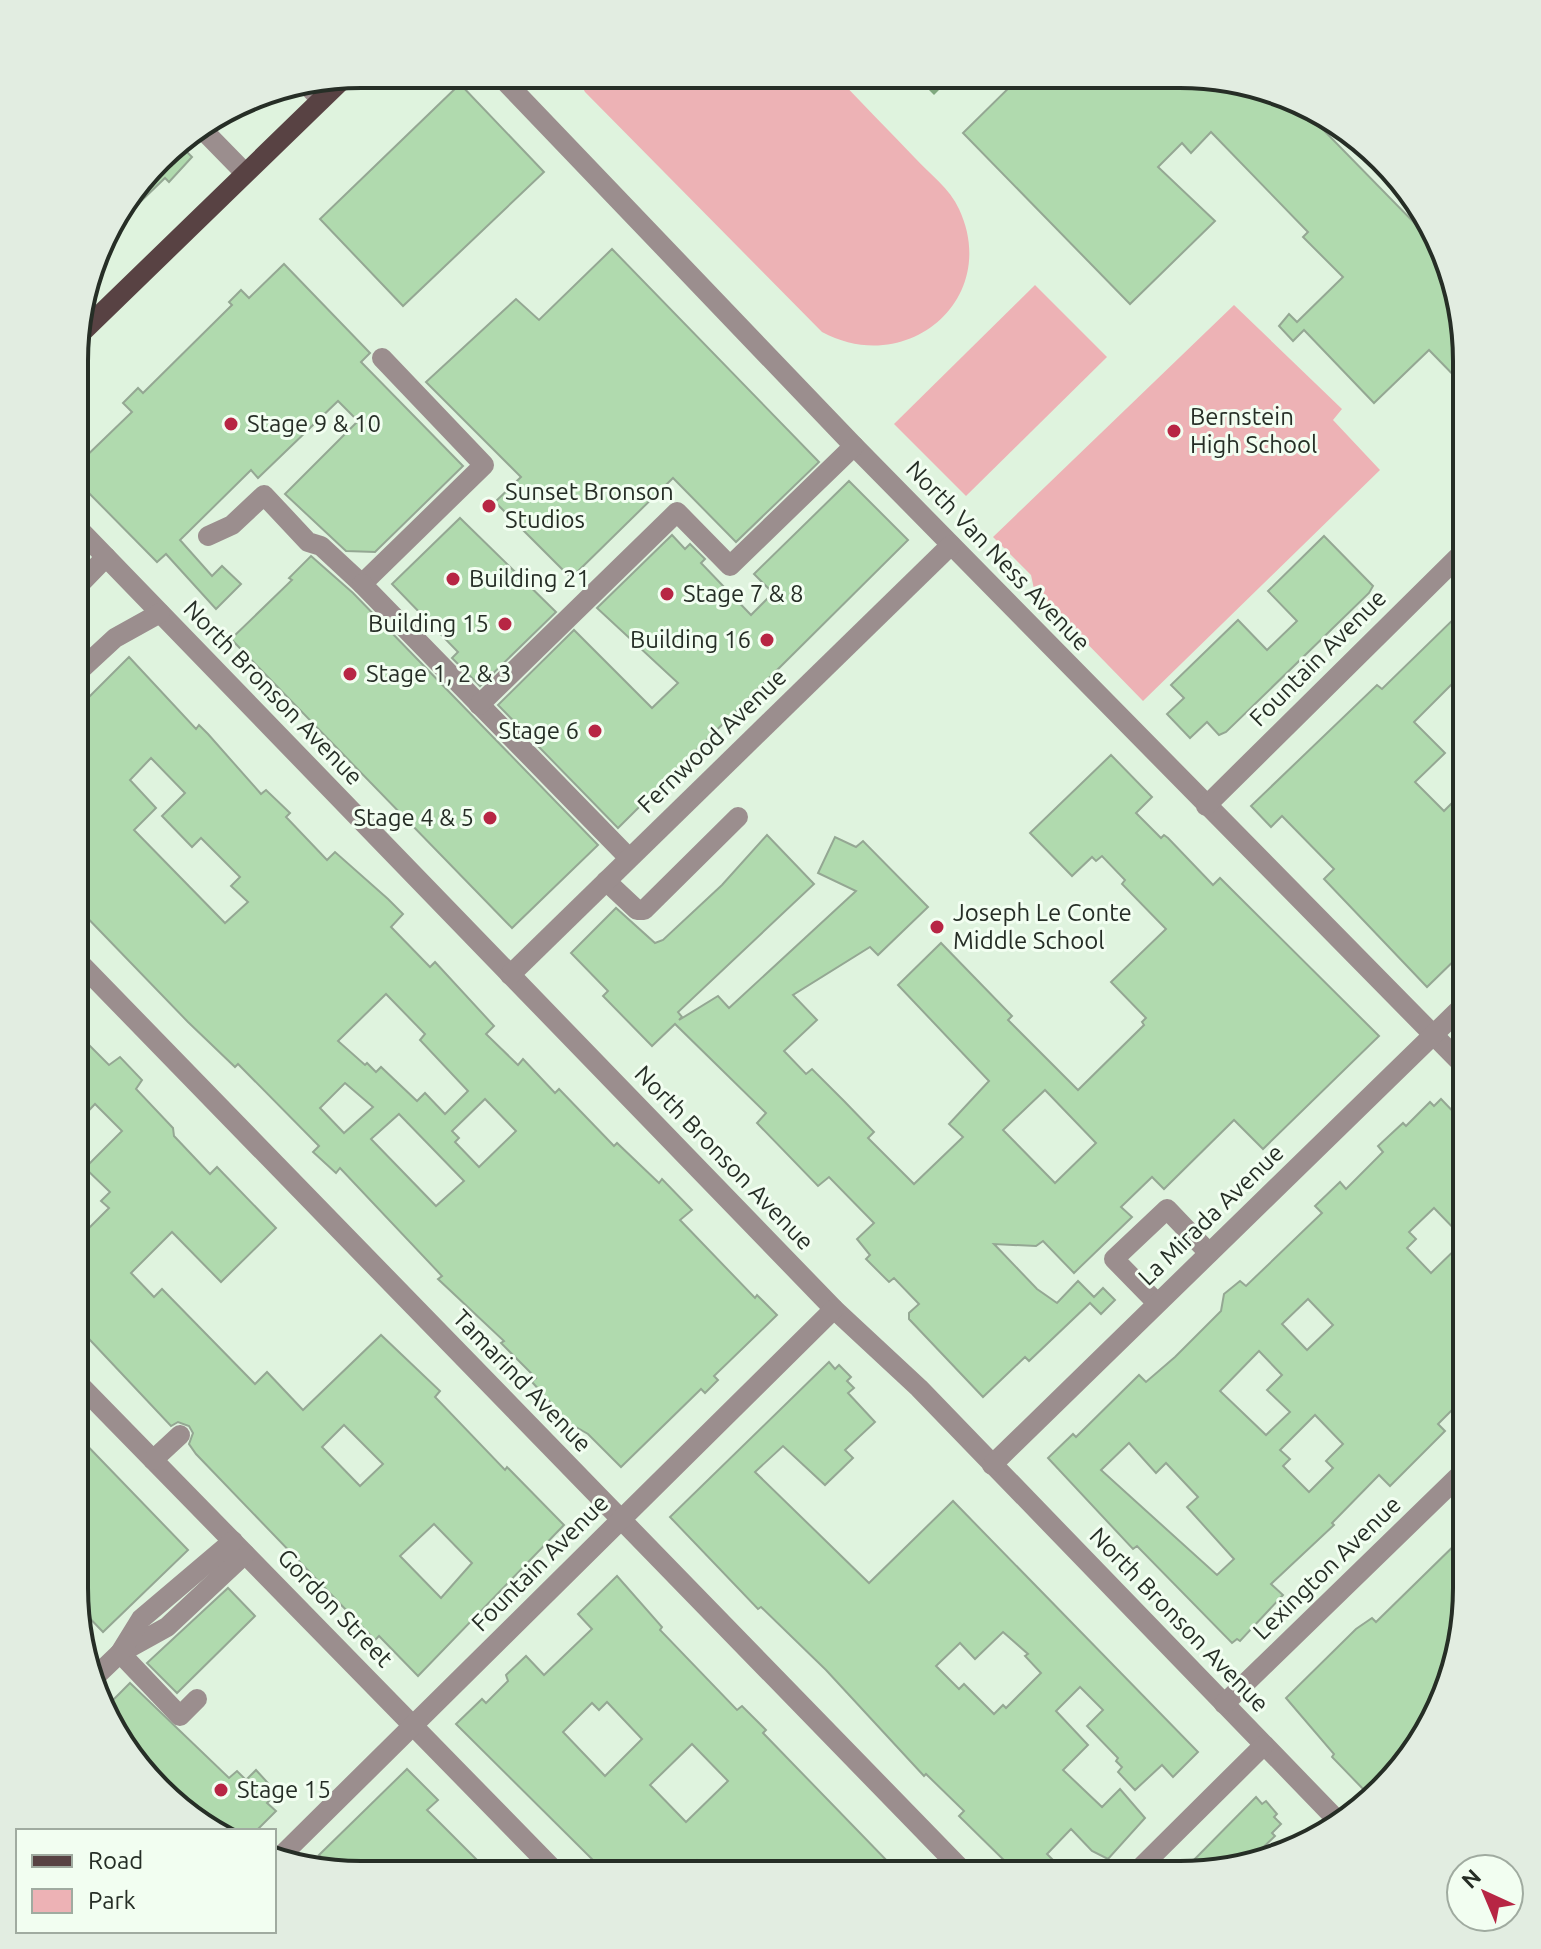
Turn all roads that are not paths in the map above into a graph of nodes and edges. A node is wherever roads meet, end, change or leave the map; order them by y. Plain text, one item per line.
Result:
1 (511, 88) edge
2 (332, 90) edge
3 (313, 92) edge
4 (321, 100) junction
5 (208, 135) edge
6 (245, 173) junction
7 (90, 324) edge
8 (382, 358) dead end
9 (854, 446) junction
10 (208, 536) dead end
11 (88, 539) edge
12 (951, 545) junction
13 (106, 557) junction
14 (1453, 562) edge
15 (88, 576) edge
16 (362, 584) junction
17 (160, 613) junction
18 (88, 663) edge
19 (479, 705) junction
20 (1206, 806) junction
21 (738, 817) dead end
22 (629, 858) junction
23 (606, 881) junction
24 (88, 971) edge
25 (510, 975) junction
26 (1452, 1016) edge
27 (1433, 1035) junction
28 (1452, 1054) edge
29 (1209, 1253) junction
30 (1157, 1303) junction
31 (834, 1309) junction
32 (88, 1393) edge
33 (180, 1435) dead end
34 (153, 1460) junction
35 (992, 1465) junction
36 (1452, 1482) edge
37 (620, 1520) junction
38 (239, 1548) junction
39 (120, 1653) junction
40 (101, 1671) edge
41 (197, 1699) dead end
42 (1224, 1704) junction
43 (413, 1725) junction
44 (1264, 1745) junction
45 (1331, 1814) edge
46 (287, 1850) edge
47 (544, 1860) edge
48 (952, 1860) edge
49 (1148, 1860) edge

1 - 9 street, North Van Ness Avenue
2 - 4 main road
3 - 4 street
4 - 6 main road
5 - 6 street
6 - 7 main road
8 - 16 street
9 - 12 street, North Van Ness Avenue
9 - 19 street
10 - 16 street
11 - 13 street, North Bronson Avenue
12 - 20 street, North Van Ness Avenue
12 - 22 street, Fernwood Avenue
13 - 15 street
13 - 17 street, North Bronson Avenue
14 - 20 street, Fountain Avenue
16 - 19 street
17 - 18 street
17 - 25 street, North Bronson Avenue
19 - 22 street
20 - 27 street, North Van Ness Avenue
21 - 23 street
22 - 23 street, Fernwood Avenue
23 - 25 street, Fernwood Avenue
24 - 37 street, Tamarind Avenue
25 - 31 street, North Bronson Avenue
26 - 27 street, La Mirada Avenue
27 - 28 street, North Van Ness Avenue
27 - 29 street, La Mirada Avenue
29 - 30 street, La Mirada Avenue
29 - 30 street
30 - 35 street, La Mirada Avenue
31 - 35 street, North Bronson Avenue
31 - 37 street, Fountain Avenue
32 - 34 street, Gordon Street
33 - 34 street
34 - 38 street, Gordon Street
35 - 42 street, North Bronson Avenue
36 - 42 street, Lexington Avenue
37 - 43 street, Fountain Avenue
37 - 48 street, Tamarind Avenue
38 - 39 street
38 - 43 street, Gordon Street
39 - 40 street
39 - 41 street
42 - 44 street, North Bronson Avenue
43 - 46 street, Fountain Avenue
43 - 47 street, Gordon Street
44 - 45 street, North Bronson Avenue
44 - 49 street

